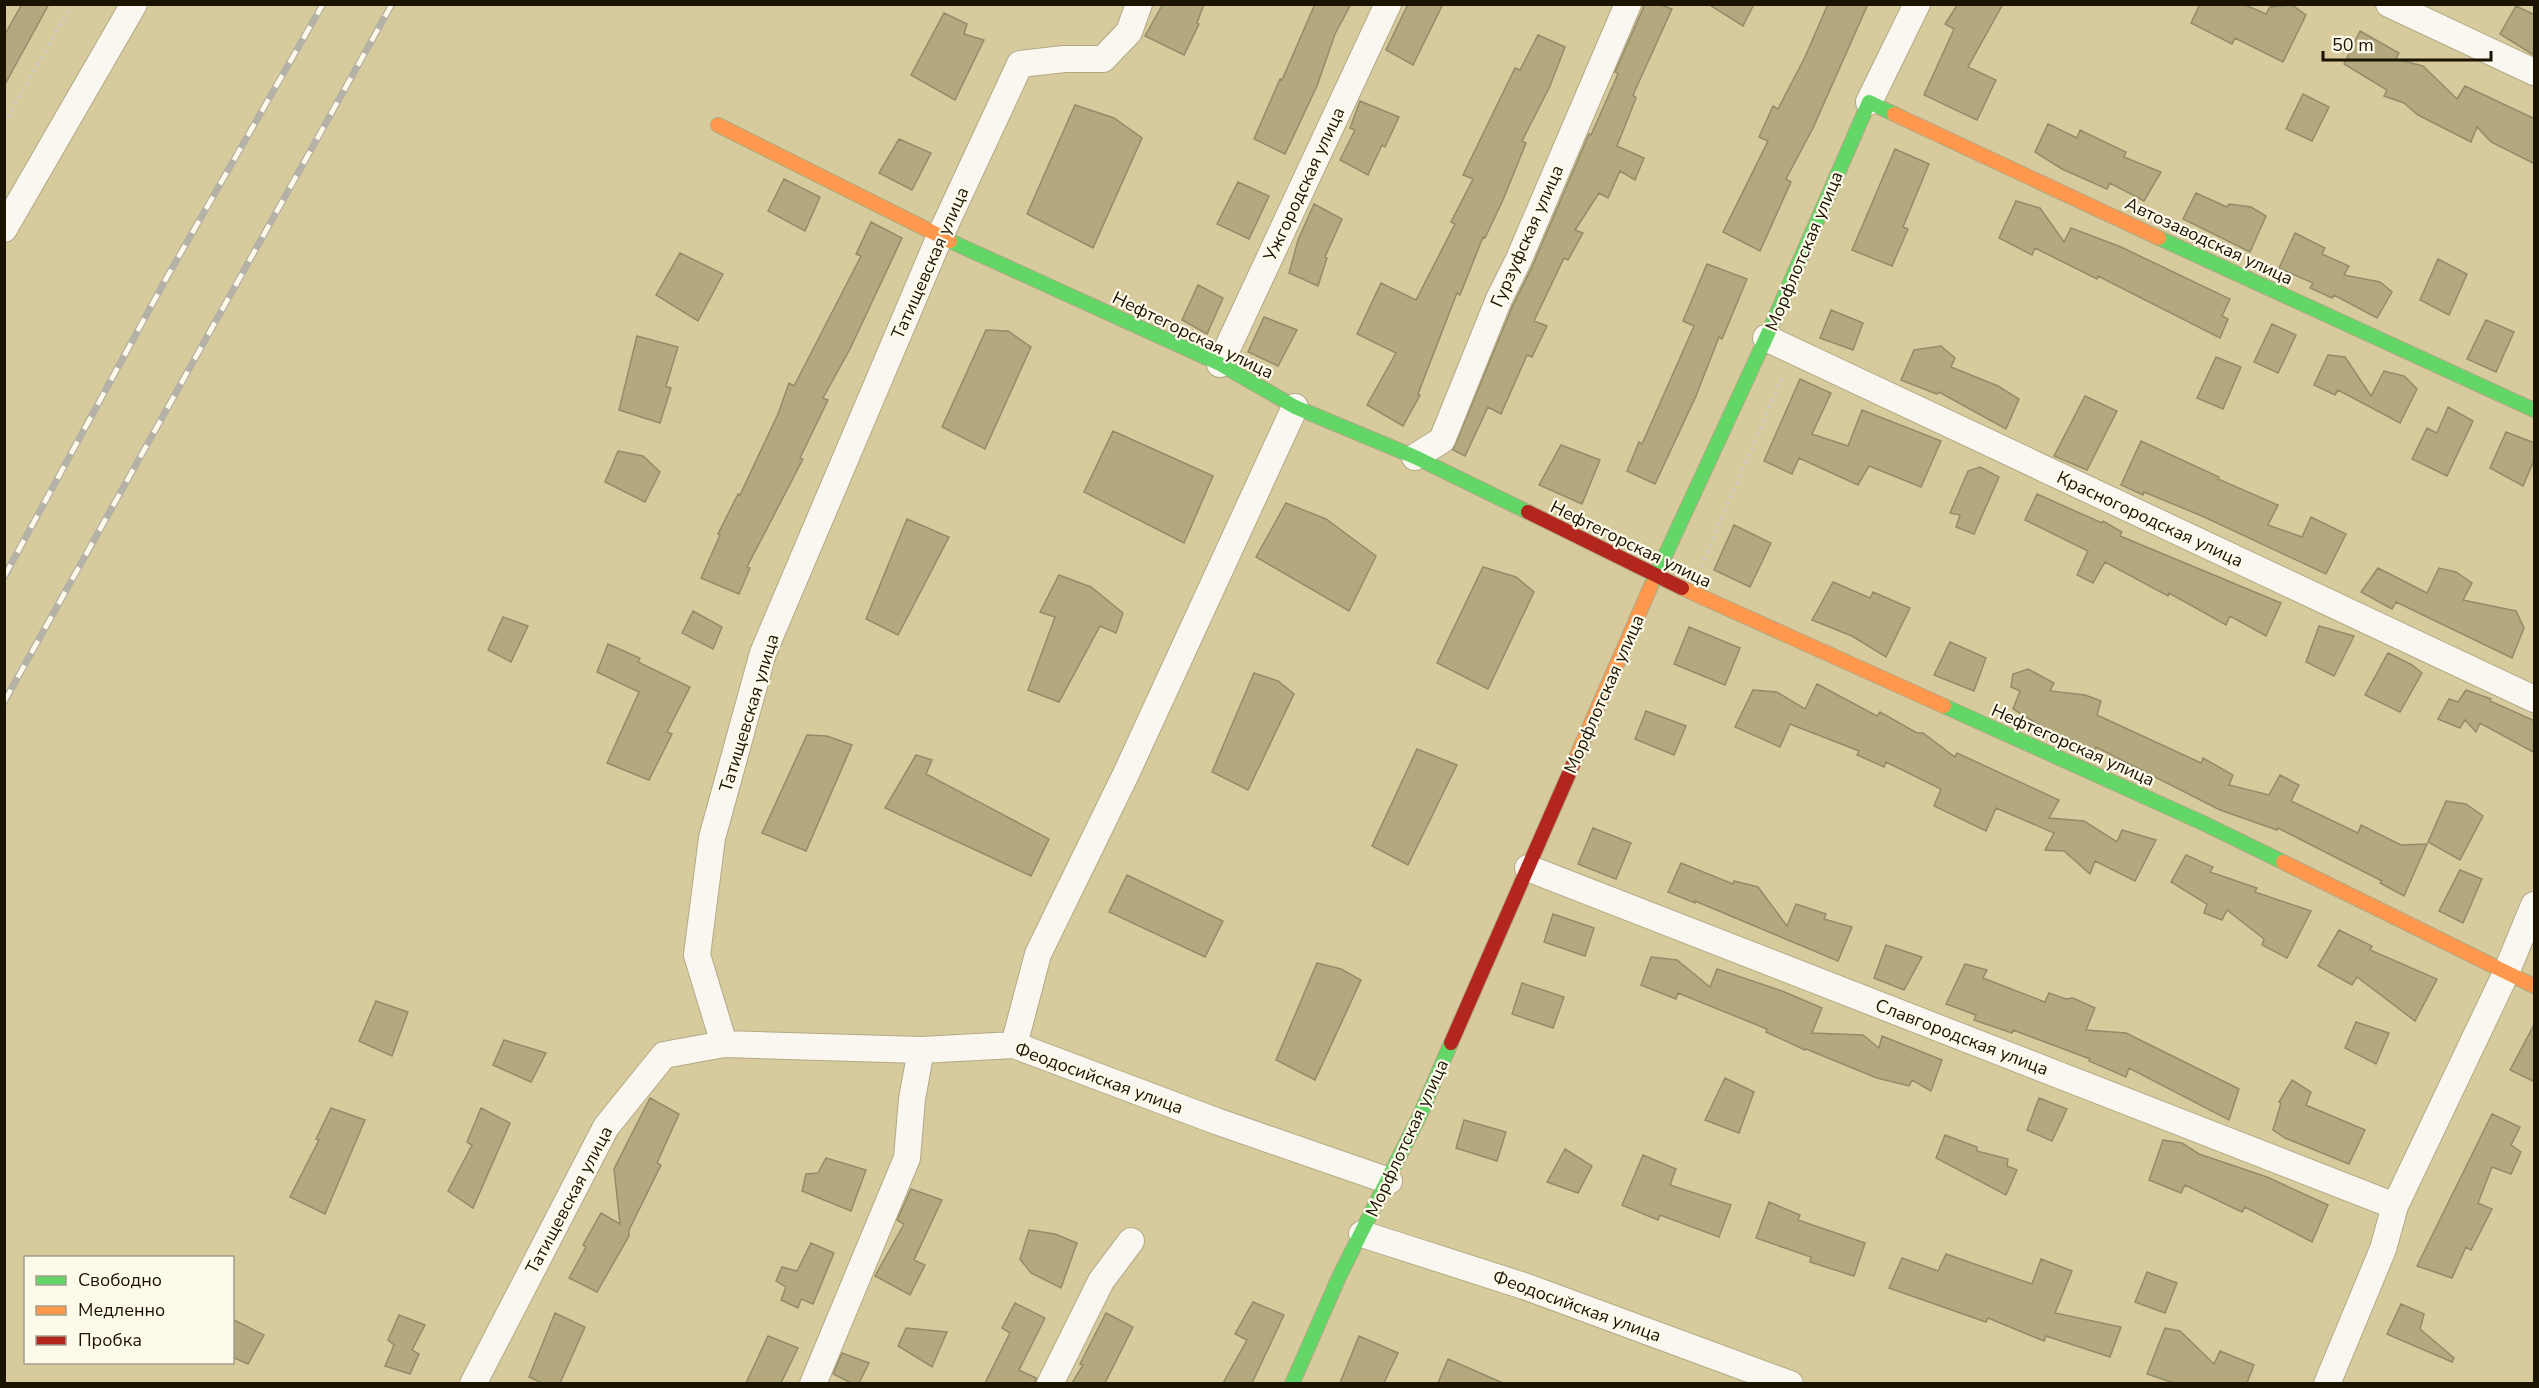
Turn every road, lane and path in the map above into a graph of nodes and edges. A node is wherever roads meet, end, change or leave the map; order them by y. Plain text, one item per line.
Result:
1 (72, 4) edge
2 (134, 4) edge
3 (1139, 4) edge
4 (1388, 4) edge
5 (1628, 4) edge
6 (1917, 4) edge
7 (2396, 6) edge
8 (2535, 72) edge
9 (1869, 102) junction
10 (4, 124) edge
11 (718, 125) dead end
12 (4, 229) edge
13 (940, 236) junction
14 (1766, 338) junction
15 (1794, 351) junction
16 (1220, 364) junction
17 (1295, 407) junction
18 (2535, 410) edge
19 (1415, 457) junction
20 (1655, 576) junction
21 (1690, 592) junction
22 (2535, 699) edge
23 (1528, 868) junction
24 (2535, 905) edge
25 (2506, 973) junction
26 (2535, 986) edge
27 (724, 1044) junction
28 (1014, 1045) junction
29 (921, 1050) junction
30 (1389, 1181) junction
31 (2395, 1206) junction
32 (1362, 1234) junction
33 (1131, 1241) dead end
34 (473, 1383) edge
35 (813, 1383) edge
36 (1050, 1383) edge
37 (1292, 1383) edge
38 (1790, 1383) edge
39 (2327, 1383) edge

1 - 10 path
2 - 12 street
3 - 13 street, Татищевская улица
4 - 16 street, Ужгородская улица
5 - 19 street, Гурзуфская улица
6 - 9 street, Морфлотская улица
7 - 8 street
9 - 14 street, Морфлотская улица
9 - 18 street, Автозаводская улица
11 - 13 street, Нефтегорская улица
13 - 16 street, Нефтегорская улица
13 - 27 street, Татищевская улица
14 - 15 street, Красногородская улица
14 - 20 street, Морфлотская улица
15 - 21 path
15 - 22 street, Красногородская улица
16 - 17 street, Нефтегорская улица
17 - 19 street, Нефтегорская улица
17 - 28 street
19 - 20 street, Нефтегорская улица
20 - 21 street, Нефтегорская улица
20 - 23 street, Морфлотская улица
21 - 25 street, Нефтегорская улица
23 - 30 street, Морфлотская улица
23 - 31 street, Славгородская улица
24 - 25 street
25 - 26 street, Нефтегорская улица
25 - 31 street
27 - 29 street, Феодосийская улица
27 - 34 street, Татищевская улица
28 - 29 street, Феодосийская улица
28 - 30 street, Феодосийская улица
29 - 35 street
30 - 32 street, Морфлотская улица
31 - 39 street
32 - 37 street, Морфлотская улица
32 - 38 street, Феодосийская улица
33 - 36 street

